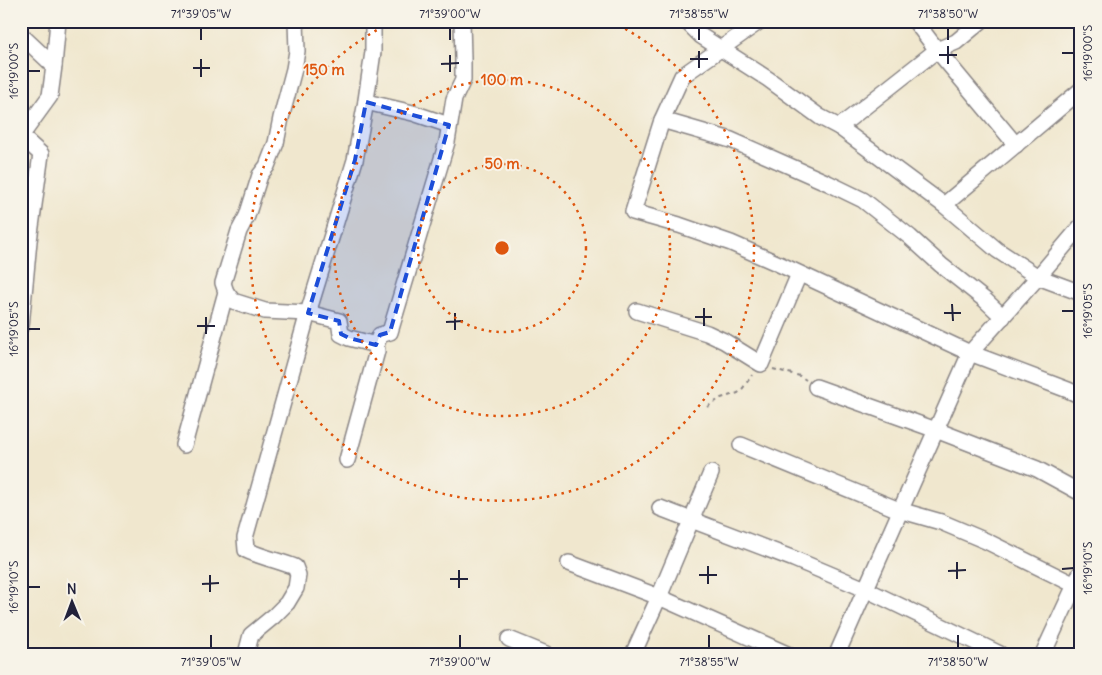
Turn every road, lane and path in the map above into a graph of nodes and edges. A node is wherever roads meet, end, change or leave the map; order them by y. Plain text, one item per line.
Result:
1 (58, 21) edge
2 (296, 21) edge
3 (373, 21) edge
4 (462, 21) edge
5 (686, 21) edge
6 (760, 21) edge
7 (915, 21) edge
8 (981, 21) edge
9 (21, 34) edge
10 (721, 49) junction
11 (937, 50) junction
12 (54, 66) junction
13 (1081, 90) edge
14 (366, 102) junction
15 (662, 120) junction
16 (450, 125) junction
17 (839, 127) junction
18 (21, 136) edge
19 (1016, 145) junction
20 (944, 204) junction
21 (1081, 226) edge
22 (25, 237) edge
23 (799, 274) junction
24 (1038, 277) junction
25 (226, 292) junction
26 (1081, 294) edge
27 (637, 311) dead end
28 (308, 313) junction
29 (1003, 317) junction
30 (21, 326) edge
31 (376, 345) junction
32 (970, 353) junction
33 (761, 364) junction
34 (816, 387) joint
35 (1081, 396) edge
36 (707, 407) dead end
37 (936, 430) junction
38 (184, 445) dead end
39 (740, 445) dead end
40 (347, 460) dead end
41 (711, 473) dead end
42 (1081, 493) edge
43 (660, 508) dead end
44 (899, 510) junction
45 (692, 521) junction
46 (569, 563) dead end
47 (1079, 582) edge
48 (865, 589) junction
49 (659, 597) junction
50 (509, 639) dead end
51 (246, 654) edge
52 (546, 654) edge
53 (633, 654) edge
54 (787, 654) edge
55 (837, 654) edge
56 (1000, 654) edge
57 (1043, 654) edge

1 - 12 street
2 - 25 street
3 - 14 street
4 - 16 street
5 - 10 street
6 - 10 street
7 - 11 street
8 - 11 street
9 - 12 street
10 - 15 street
10 - 17 street
11 - 17 street
11 - 19 street
12 - 18 street
13 - 19 street
14 - 16 street
14 - 28 street
15 - 23 street
15 - 29 street
16 - 31 street
17 - 20 street
18 - 22 street
19 - 20 street
20 - 24 street
21 - 24 street
22 - 30 street
23 - 32 street
23 - 33 street
24 - 26 street
24 - 29 street
25 - 28 street
25 - 38 street
27 - 33 street
28 - 31 street
28 - 51 street
29 - 32 street
31 - 40 street
32 - 35 street
32 - 37 street
33 - 34 path
33 - 36 path
34 - 37 street
37 - 42 street
37 - 44 street
39 - 44 street
41 - 45 street
43 - 45 street
44 - 47 street
44 - 48 street
45 - 48 street
45 - 49 street
46 - 49 street
47 - 57 street
48 - 55 street
48 - 56 street
49 - 53 street
49 - 54 street
50 - 52 street

